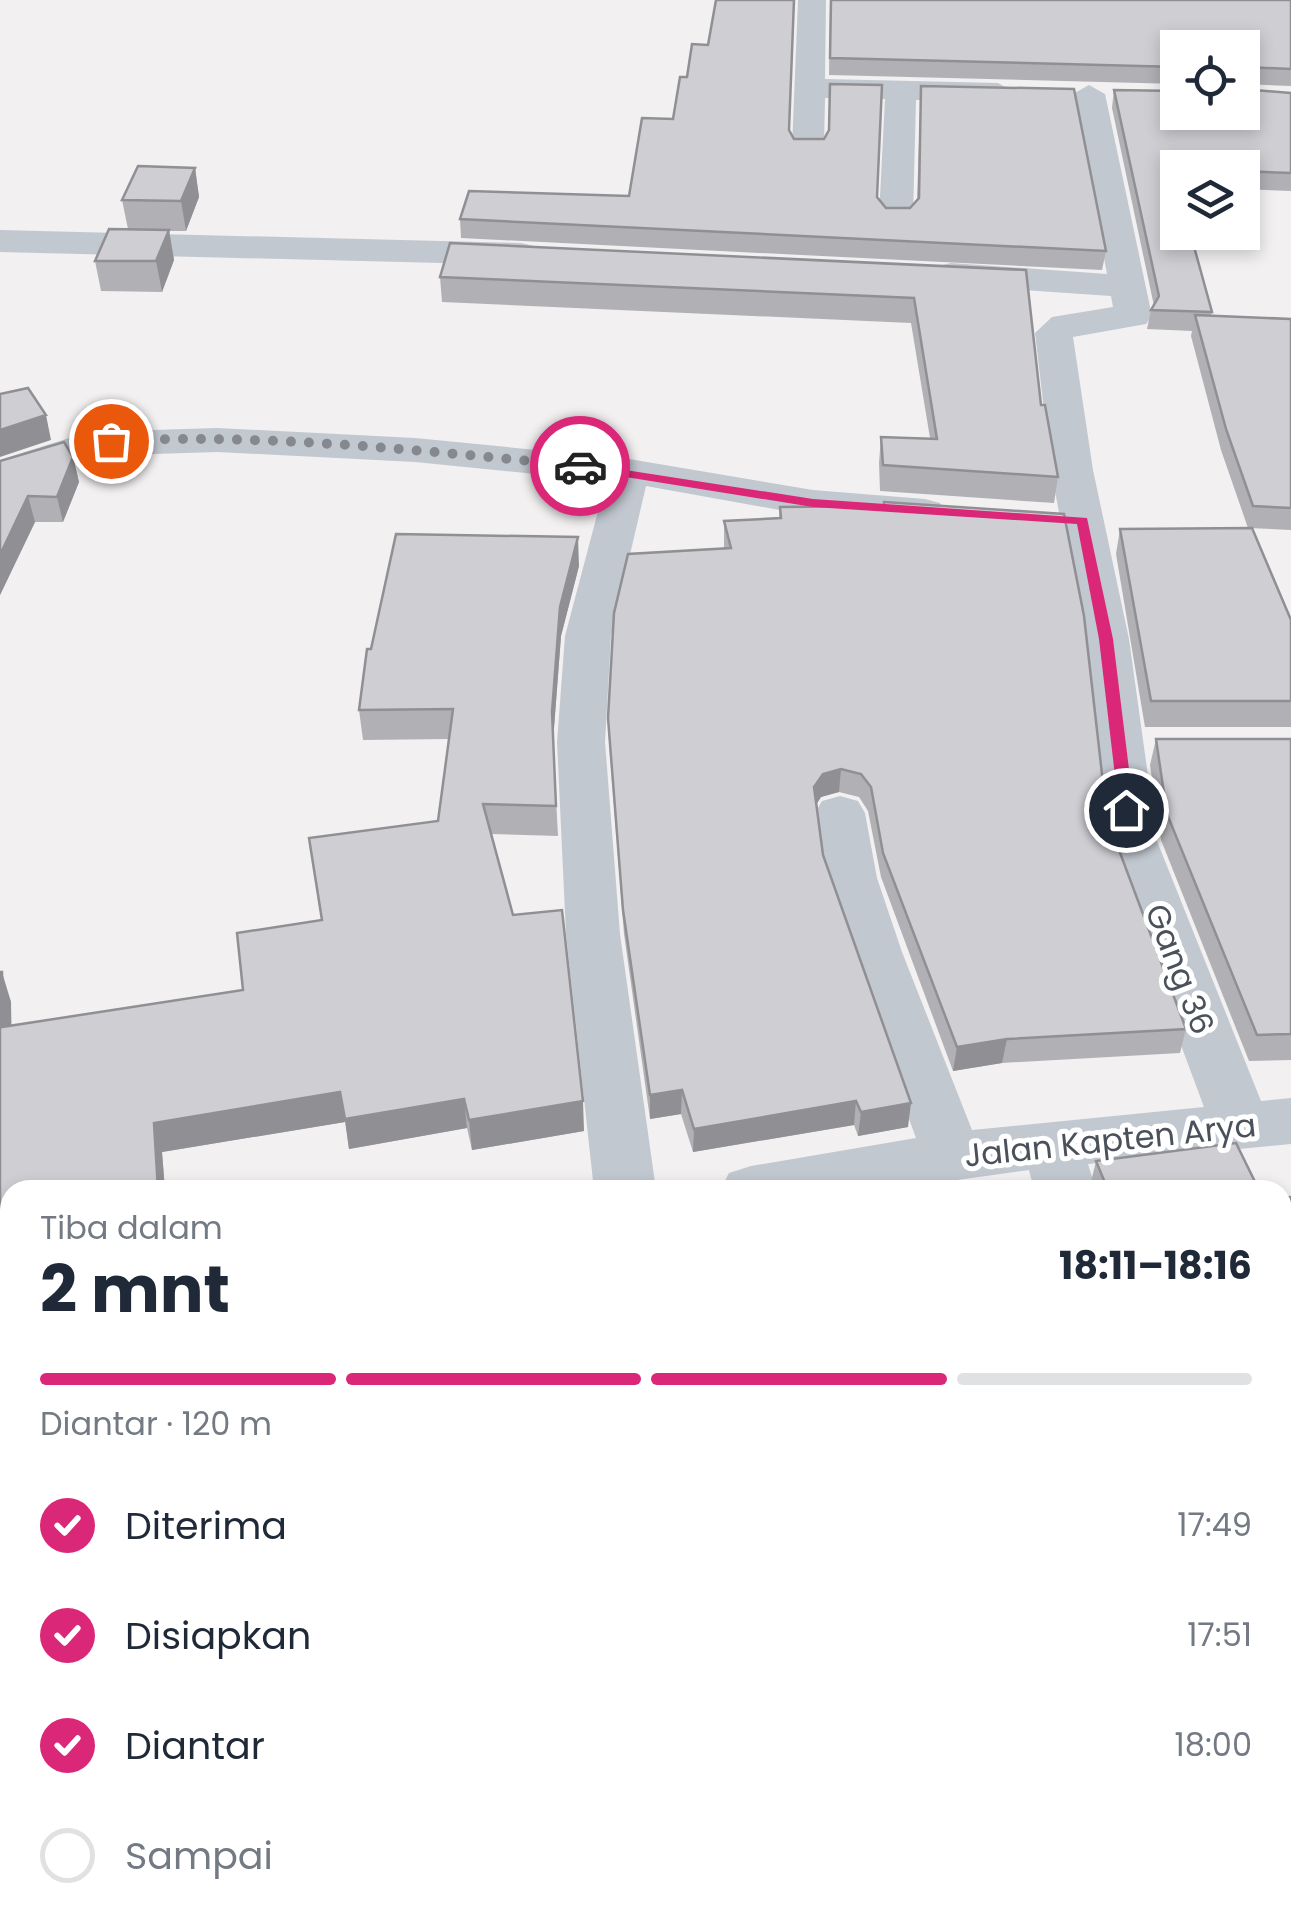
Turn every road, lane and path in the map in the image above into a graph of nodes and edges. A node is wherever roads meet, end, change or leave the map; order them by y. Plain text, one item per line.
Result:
1 (812, 0) edge
2 (810, 88) junction
3 (901, 90) junction
4 (808, 148) edge
5 (896, 216) edge
6 (0, 241) edge
7 (554, 254) edge
8 (922, 272) edge
9 (1128, 286) junction
10 (629, 471) junction
11 (0, 474) edge
12 (970, 514) edge
13 (840, 814) dead end
14 (1266, 1125) edge
15 (952, 1155) junction
16 (1059, 1168) edge
17 (624, 1180) edge
18 (808, 1180) edge

1 - 2 street
2 - 3 street
2 - 4 street
3 - 5 street
3 - 9 street
6 - 7 street
8 - 9 street
9 - 14 street, Gang 36
10 - 11 street
10 - 12 street
10 - 17 street
13 - 15 street
14 - 16 street, Jalan Kapten Arya
15 - 16 street, Jalan Kapten Arya
15 - 18 street, Jalan Kapten Arya

